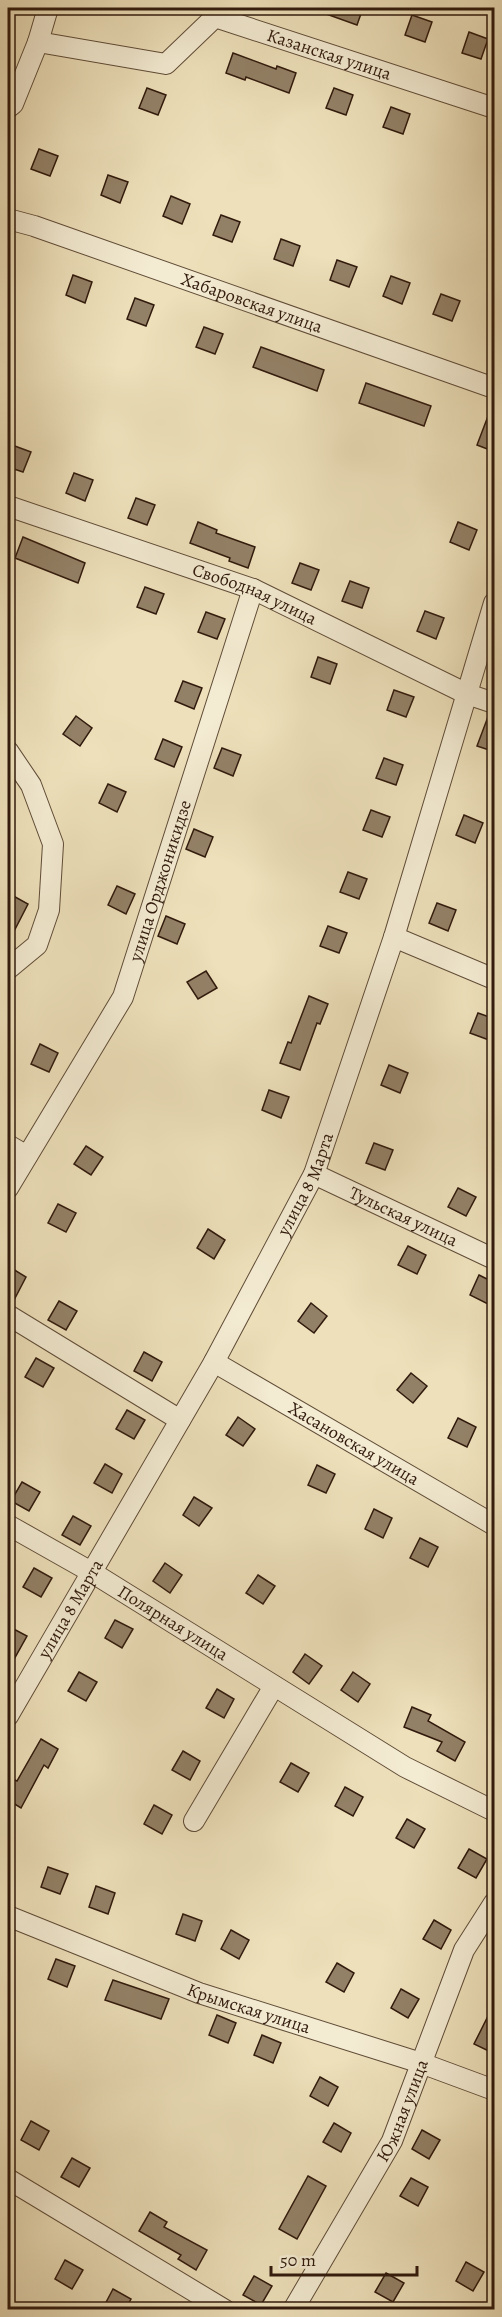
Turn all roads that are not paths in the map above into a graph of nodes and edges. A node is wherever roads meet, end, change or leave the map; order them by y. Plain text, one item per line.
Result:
1 (48, 8) edge
2 (38, 42) junction
3 (8, 108) edge
4 (495, 108) edge
5 (8, 219) edge
6 (495, 388) edge
7 (8, 506) edge
8 (253, 589) junction
9 (495, 603) edge
10 (467, 694) junction
11 (495, 703) edge
12 (8, 751) edge
13 (394, 937) junction
14 (8, 969) edge
15 (495, 979) edge
16 (8, 1145) edge
17 (27, 1156) junction
18 (314, 1174) junction
19 (8, 1188) edge
20 (495, 1259) edge
21 (8, 1314) edge
22 (214, 1362) junction
23 (180, 1420) junction
24 (495, 1525) edge
25 (8, 1526) edge
26 (93, 1573) junction
27 (274, 1686) junction
28 (8, 1716) edge
29 (495, 1810) edge
30 (195, 1821) dead end
31 (495, 1903) edge
32 (8, 1916) edge
33 (421, 2063) junction
34 (495, 2090) edge
35 (8, 2179) edge
36 (225, 2310) edge
37 (293, 2310) edge

1 - 2 street
2 - 3 street
2 - 4 street, Казанская улица
5 - 6 street, Хабаровская улица
7 - 8 street, Свободная улица
8 - 10 street, Свободная улица
8 - 17 street, улица Орджоникидзе
9 - 10 street, улица 8 Марта
10 - 11 street, Свободная улица
10 - 13 street, улица 8 Марта
12 - 14 street
13 - 15 street
13 - 18 street, улица 8 Марта
16 - 17 street
17 - 19 street, улица Орджоникидзе
18 - 20 street, Тульская улица
18 - 22 street, улица 8 Марта
21 - 23 street
22 - 23 street, улица 8 Марта
22 - 24 street, Хасановская улица
23 - 26 street, улица 8 Марта
25 - 26 street, Полярная улица
26 - 27 street, Полярная улица
26 - 28 street, улица 8 Марта
27 - 29 street, Полярная улица
27 - 30 street
31 - 33 street, Южная улица
32 - 33 street, Крымская улица
33 - 34 street, Крымская улица
33 - 37 street, Южная улица
35 - 36 street

